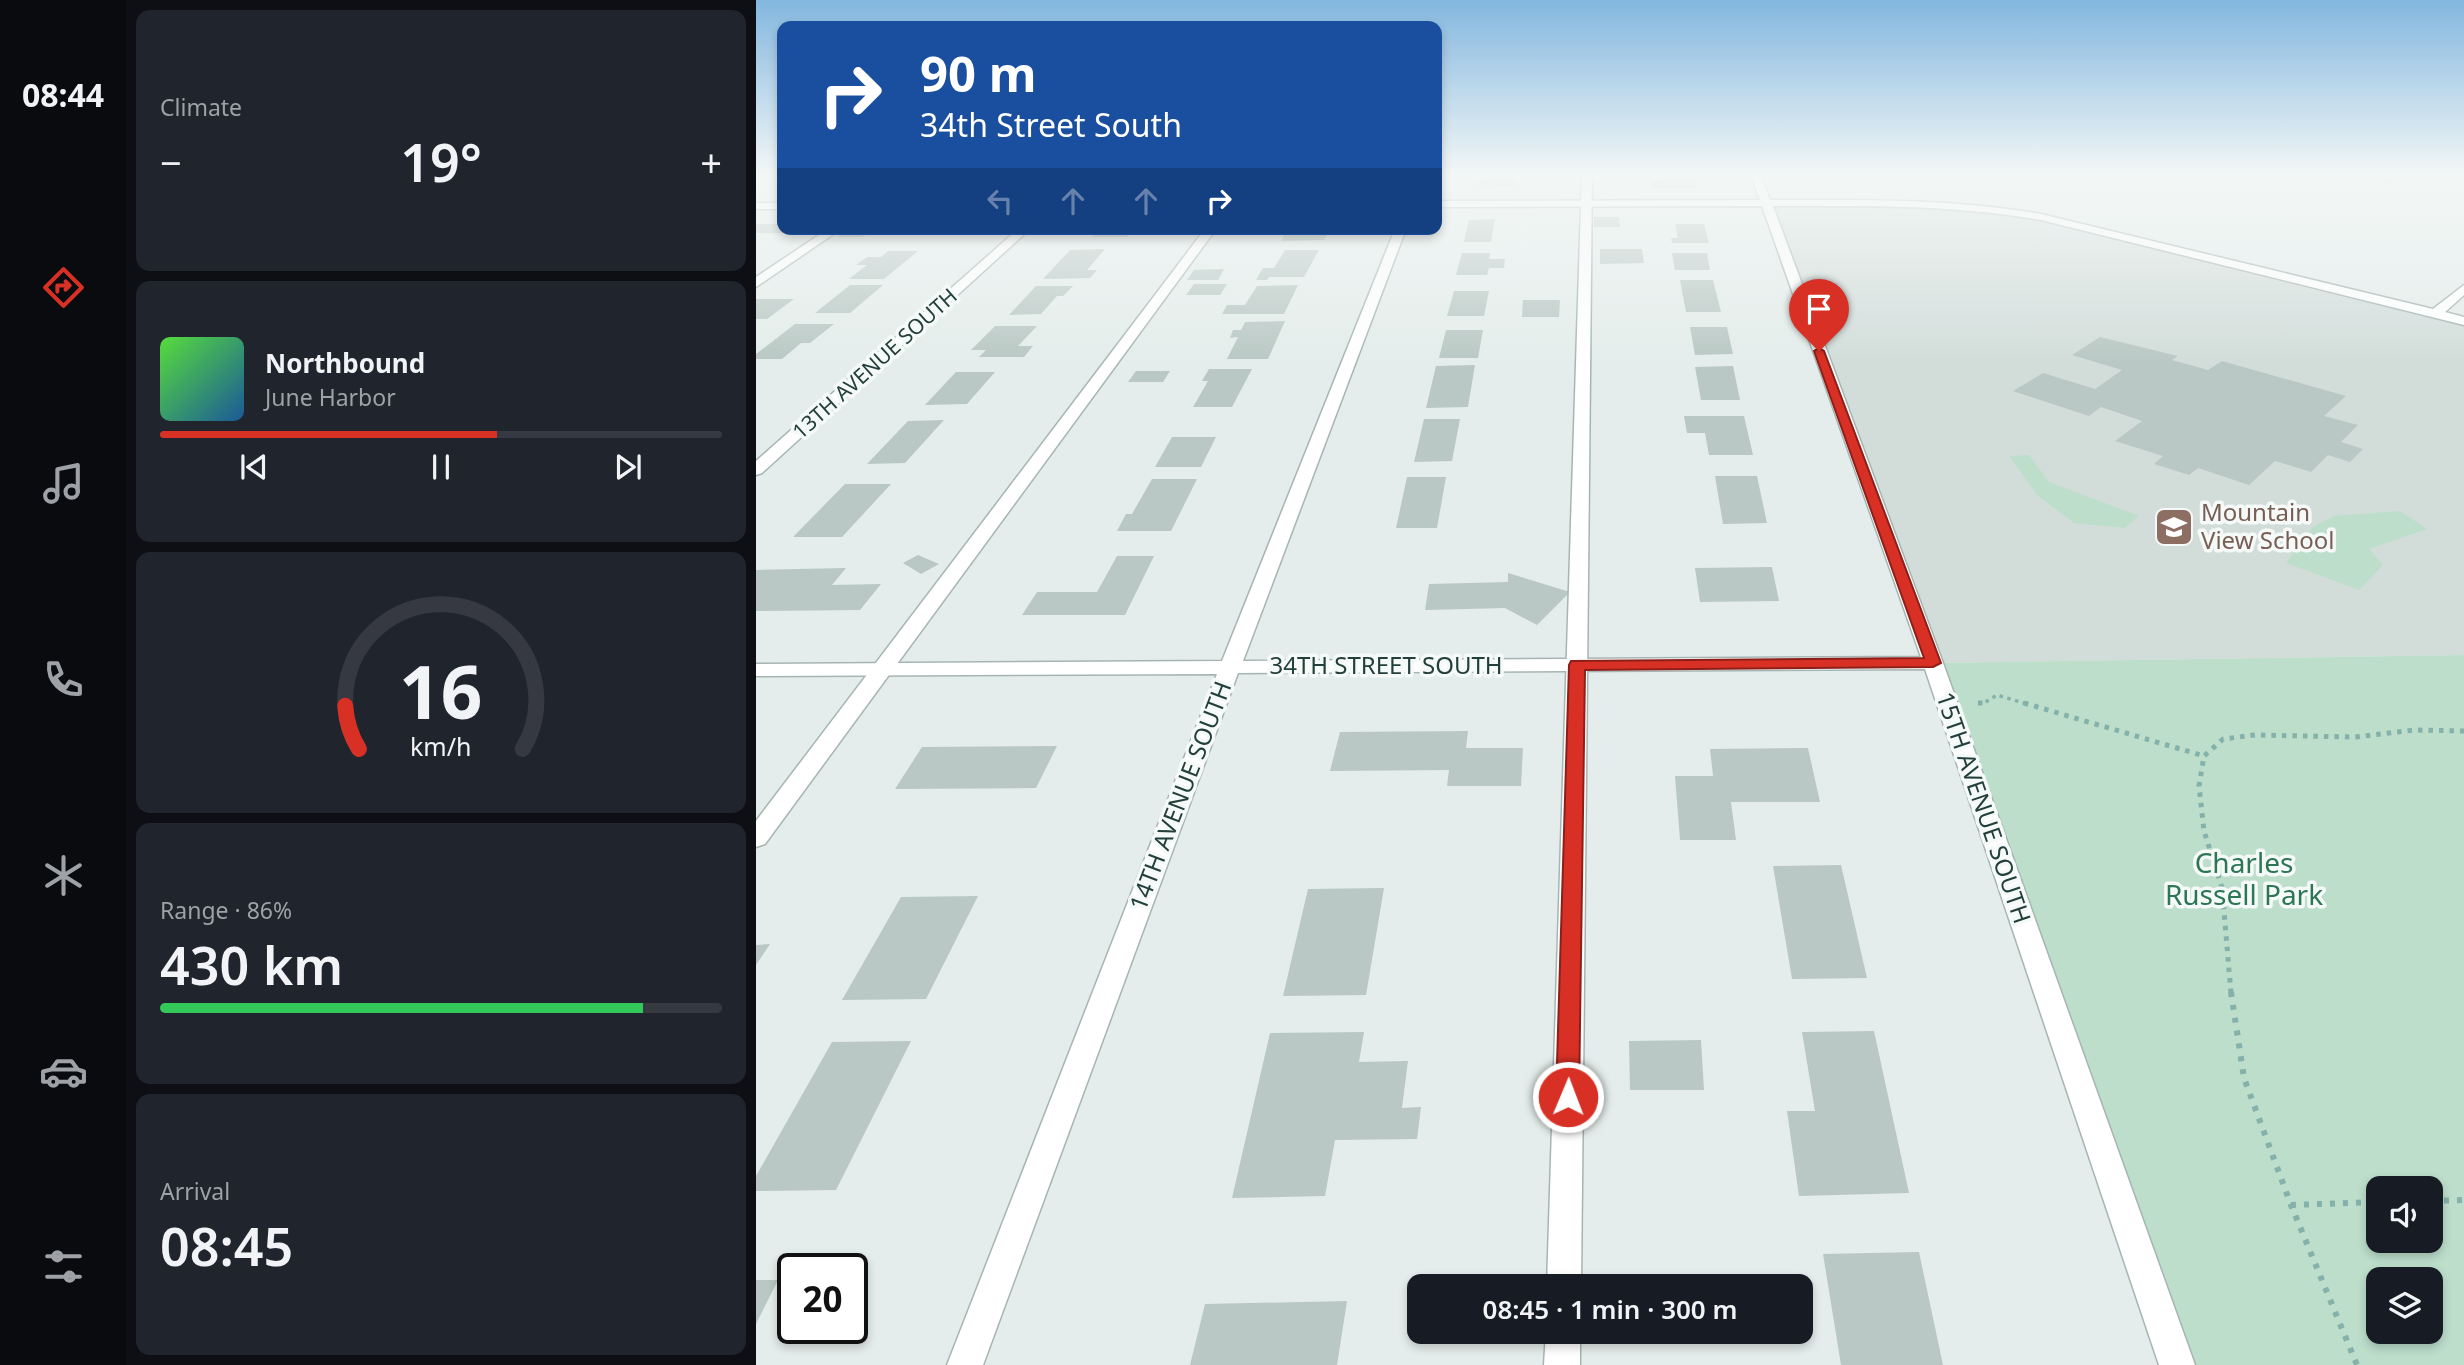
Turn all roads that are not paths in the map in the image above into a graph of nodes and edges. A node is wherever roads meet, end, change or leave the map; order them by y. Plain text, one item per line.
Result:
1 (825, 237) edge
2 (1016, 237) edge
3 (1205, 237) edge
4 (1398, 237) edge
5 (1586, 237) edge
6 (1777, 237) edge
7 (2121, 237) edge
8 (756, 284) edge
9 (2464, 289) edge
10 (2435, 314) junction
11 (2464, 321) edge
12 (756, 470) edge
13 (1933, 663) junction
14 (1577, 665) junction
15 (1230, 667) junction
16 (883, 669) junction
17 (756, 670) edge
18 (756, 838) edge
19 (1564, 1274) edge
20 (1563, 1344) edge
21 (965, 1365) edge
22 (1562, 1365) edge
23 (2177, 1365) edge

1 - 8 street
2 - 12 street, 13TH AVENUE SOUTH
3 - 16 street
4 - 15 street, 14TH AVENUE SOUTH
5 - 14 street
6 - 13 street, 15TH AVENUE SOUTH
7 - 10 street
9 - 10 street
10 - 11 street
13 - 14 street, 34TH STREET SOUTH
13 - 23 street, 15TH AVENUE SOUTH
14 - 15 street, 34TH STREET SOUTH
14 - 19 street
15 - 16 street, 34TH STREET SOUTH
15 - 21 street, 14TH AVENUE SOUTH
16 - 17 street, 34TH STREET SOUTH
16 - 18 street
20 - 22 street

